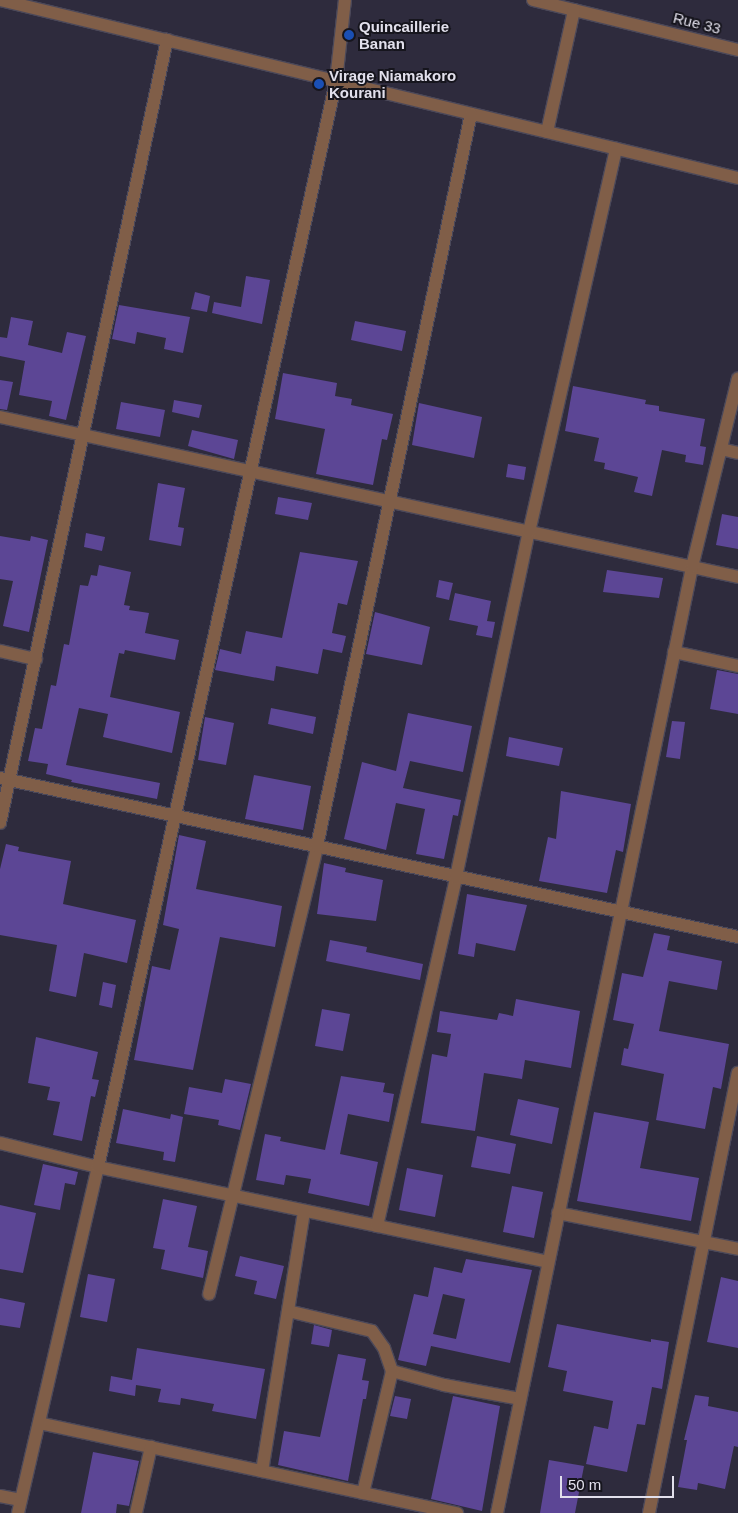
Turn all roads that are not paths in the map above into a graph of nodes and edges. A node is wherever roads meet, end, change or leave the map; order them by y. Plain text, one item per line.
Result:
1 (0, 0) edge
2 (345, 0) edge
3 (533, 0) edge
4 (574, 10) junction
5 (167, 40) junction
6 (738, 50) edge
7 (336, 81) junction
8 (471, 114) junction
9 (547, 132) junction
10 (616, 149) junction
11 (738, 178) edge
12 (738, 379) edge
13 (0, 417) edge
14 (84, 435) junction
15 (721, 449) junction
16 (738, 453) edge
17 (250, 471) junction
18 (390, 501) junction
19 (529, 532) junction
20 (692, 567) junction
21 (738, 577) edge
22 (0, 651) edge
23 (674, 652) junction
24 (36, 659) junction
25 (738, 666) edge
26 (5, 779) edge
27 (173, 815) junction
28 (0, 823) edge
29 (317, 846) junction
30 (456, 876) junction
31 (621, 912) junction
32 (738, 938) edge
33 (738, 1073) edge
34 (0, 1144) edge
35 (98, 1168) junction
36 (234, 1195) junction
37 (304, 1211) junction
38 (558, 1213) junction
39 (377, 1226) junction
40 (704, 1242) junction
41 (738, 1249) edge
42 (548, 1262) junction
43 (209, 1294) dead end
44 (288, 1311) junction
45 (392, 1371) junction
46 (520, 1399) junction
47 (39, 1422) junction
48 (151, 1446) junction
49 (262, 1471) junction
50 (363, 1493) junction
51 (0, 1496) edge
52 (20, 1507) edge
53 (136, 1513) edge
54 (457, 1513) edge
55 (497, 1513) edge
56 (649, 1513) edge

1 - 5 street
2 - 7 street
3 - 4 street, Rue 33
4 - 6 street, Rue 33
4 - 9 street
5 - 7 street
5 - 14 street
7 - 8 street
7 - 17 street
8 - 9 street
8 - 18 street
9 - 10 street
10 - 11 street
10 - 19 street
12 - 15 street
13 - 14 street
14 - 17 street
14 - 24 street
15 - 16 street
15 - 20 street
17 - 18 street
17 - 27 street
18 - 19 street
18 - 29 street
19 - 20 street
19 - 30 street
20 - 21 street
20 - 23 street
22 - 24 street
23 - 25 street
23 - 31 street
24 - 26 street
26 - 27 street
26 - 28 street
27 - 29 street
27 - 35 street
29 - 30 street
29 - 36 street
30 - 31 street
30 - 39 street
31 - 32 street
31 - 38 street
33 - 40 street
34 - 35 street
35 - 36 street
35 - 47 street
36 - 37 street
36 - 43 street
37 - 39 street
37 - 44 street
38 - 40 street
38 - 42 street
39 - 42 street
40 - 41 street
40 - 56 street
42 - 46 street
44 - 45 street
44 - 49 street
45 - 46 street
45 - 50 street
46 - 55 street
47 - 48 street
47 - 52 street
48 - 49 street
48 - 53 street
49 - 50 street
50 - 54 street
51 - 52 street

